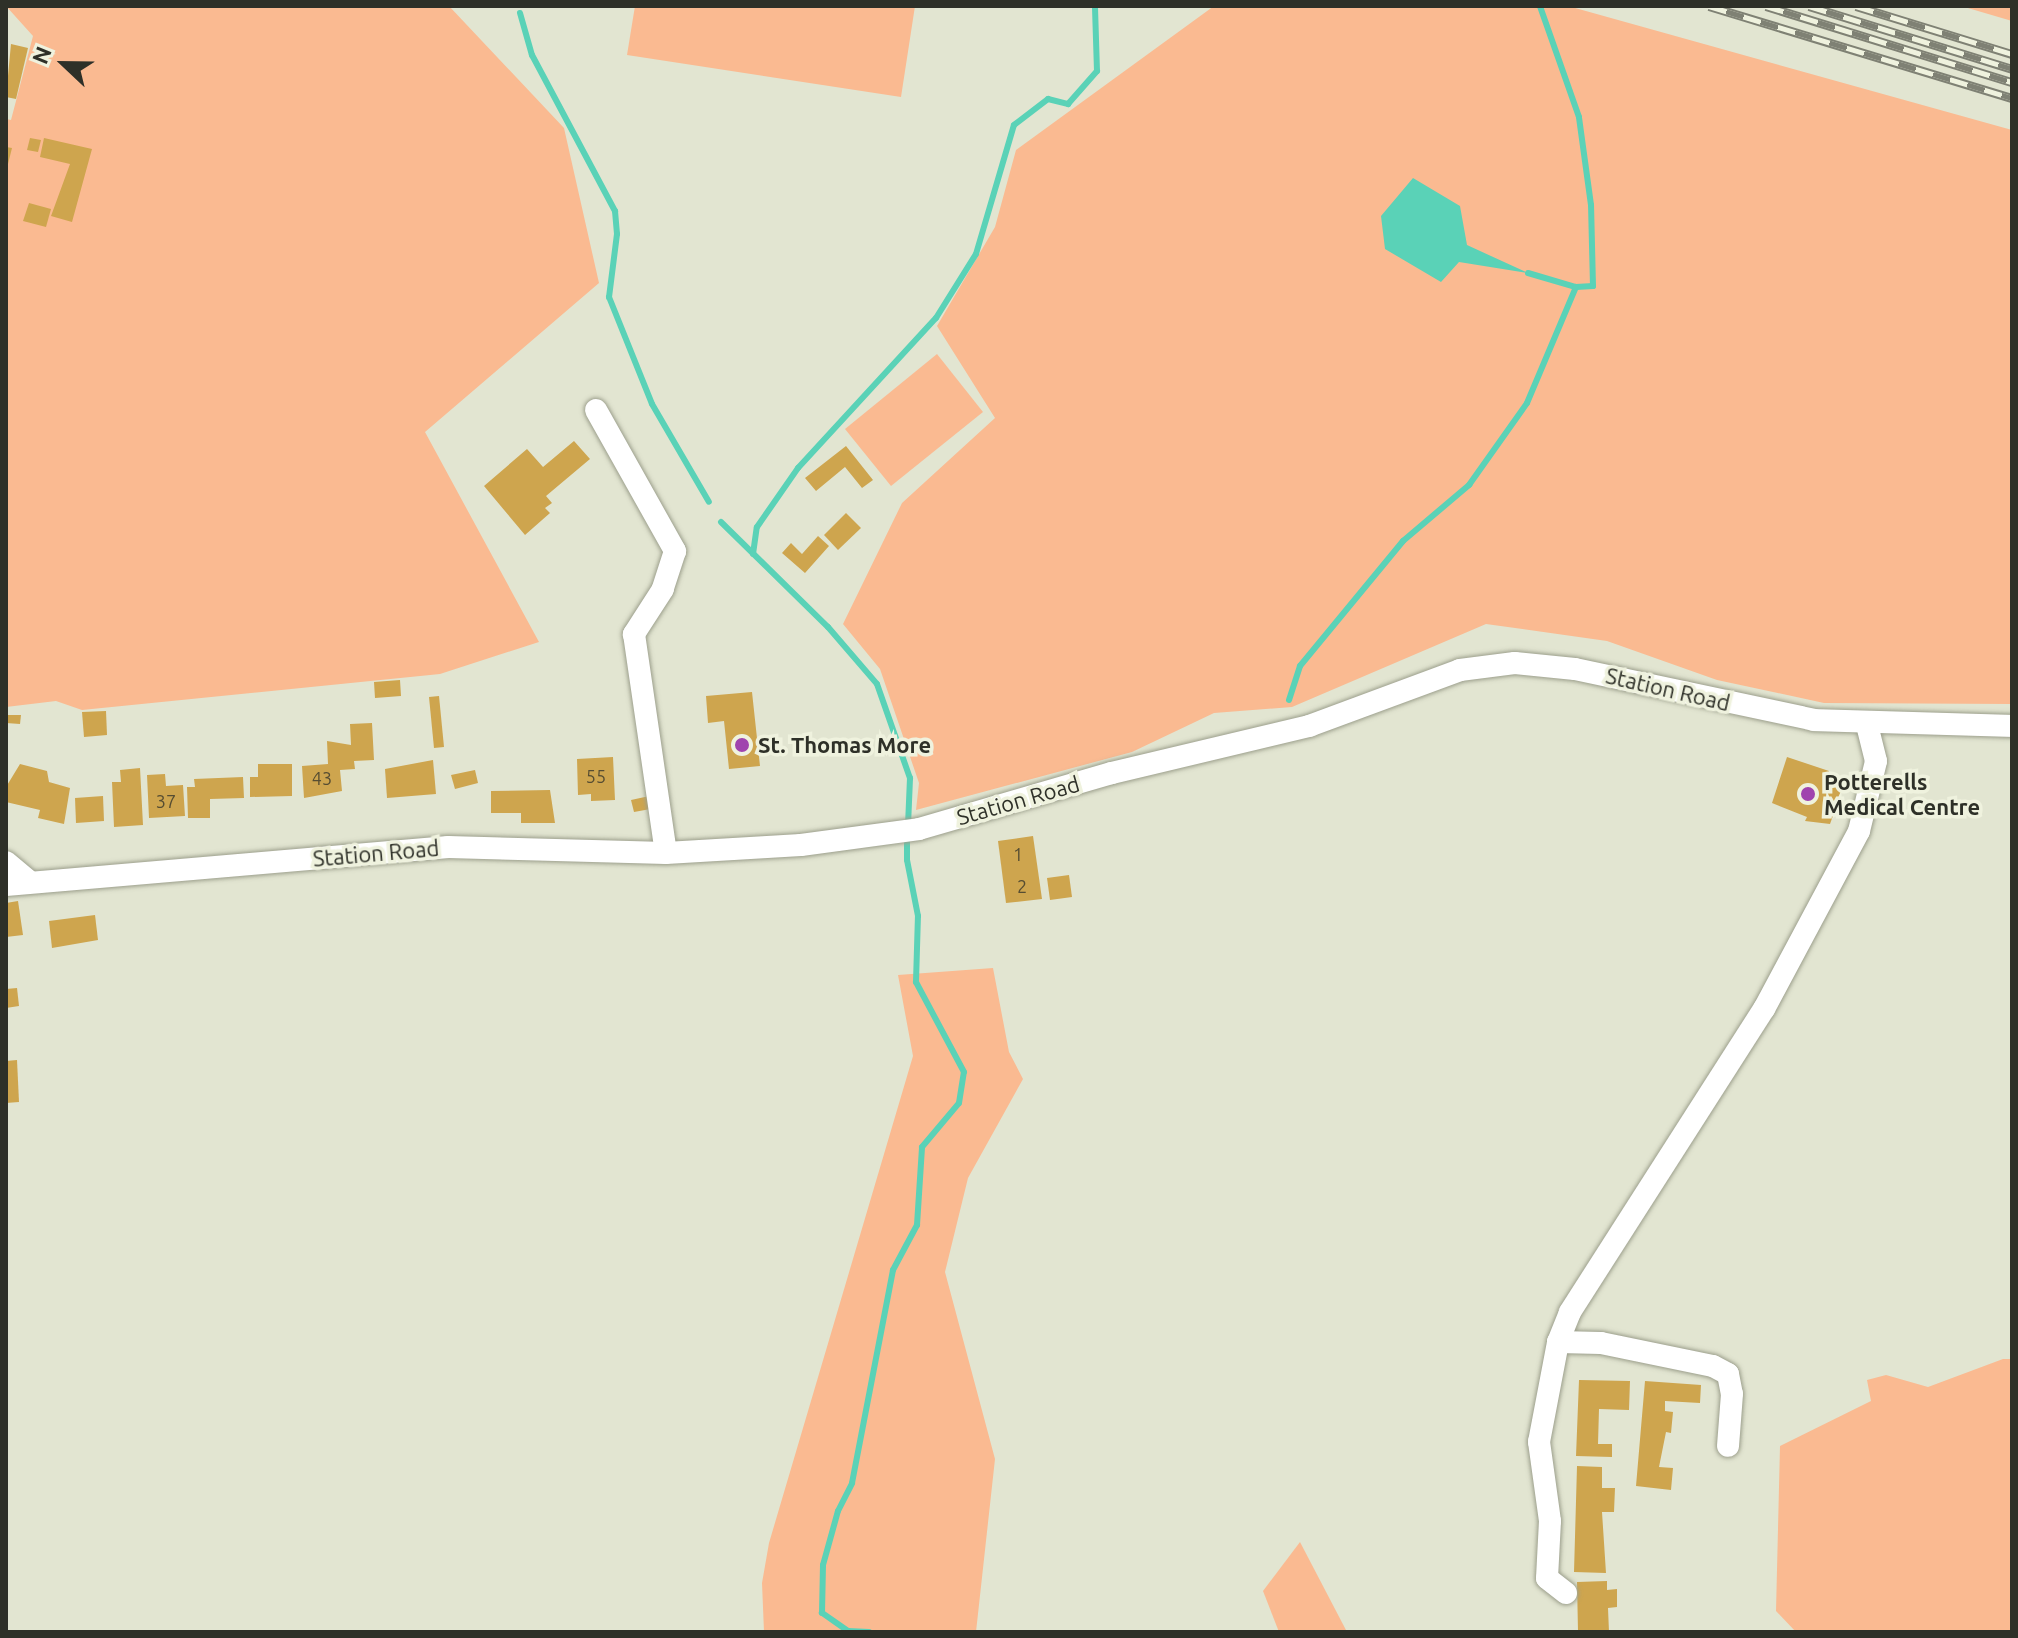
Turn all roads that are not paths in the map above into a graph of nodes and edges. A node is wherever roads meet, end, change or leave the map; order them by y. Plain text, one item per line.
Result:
1 (596, 410) dead end
2 (1867, 724) junction
3 (2012, 726) edge
4 (666, 853) junction
5 (6, 862) edge
6 (29, 881) junction
7 (6, 885) edge
8 (1558, 1342) junction
9 (1728, 1446) dead end
10 (1566, 1593) dead end

1 - 4 street
2 - 3 street, Station Road
2 - 4 street, Station Road
2 - 8 street
4 - 6 street, Station Road
5 - 6 street
6 - 7 street, Station Road
8 - 9 street
8 - 10 street

